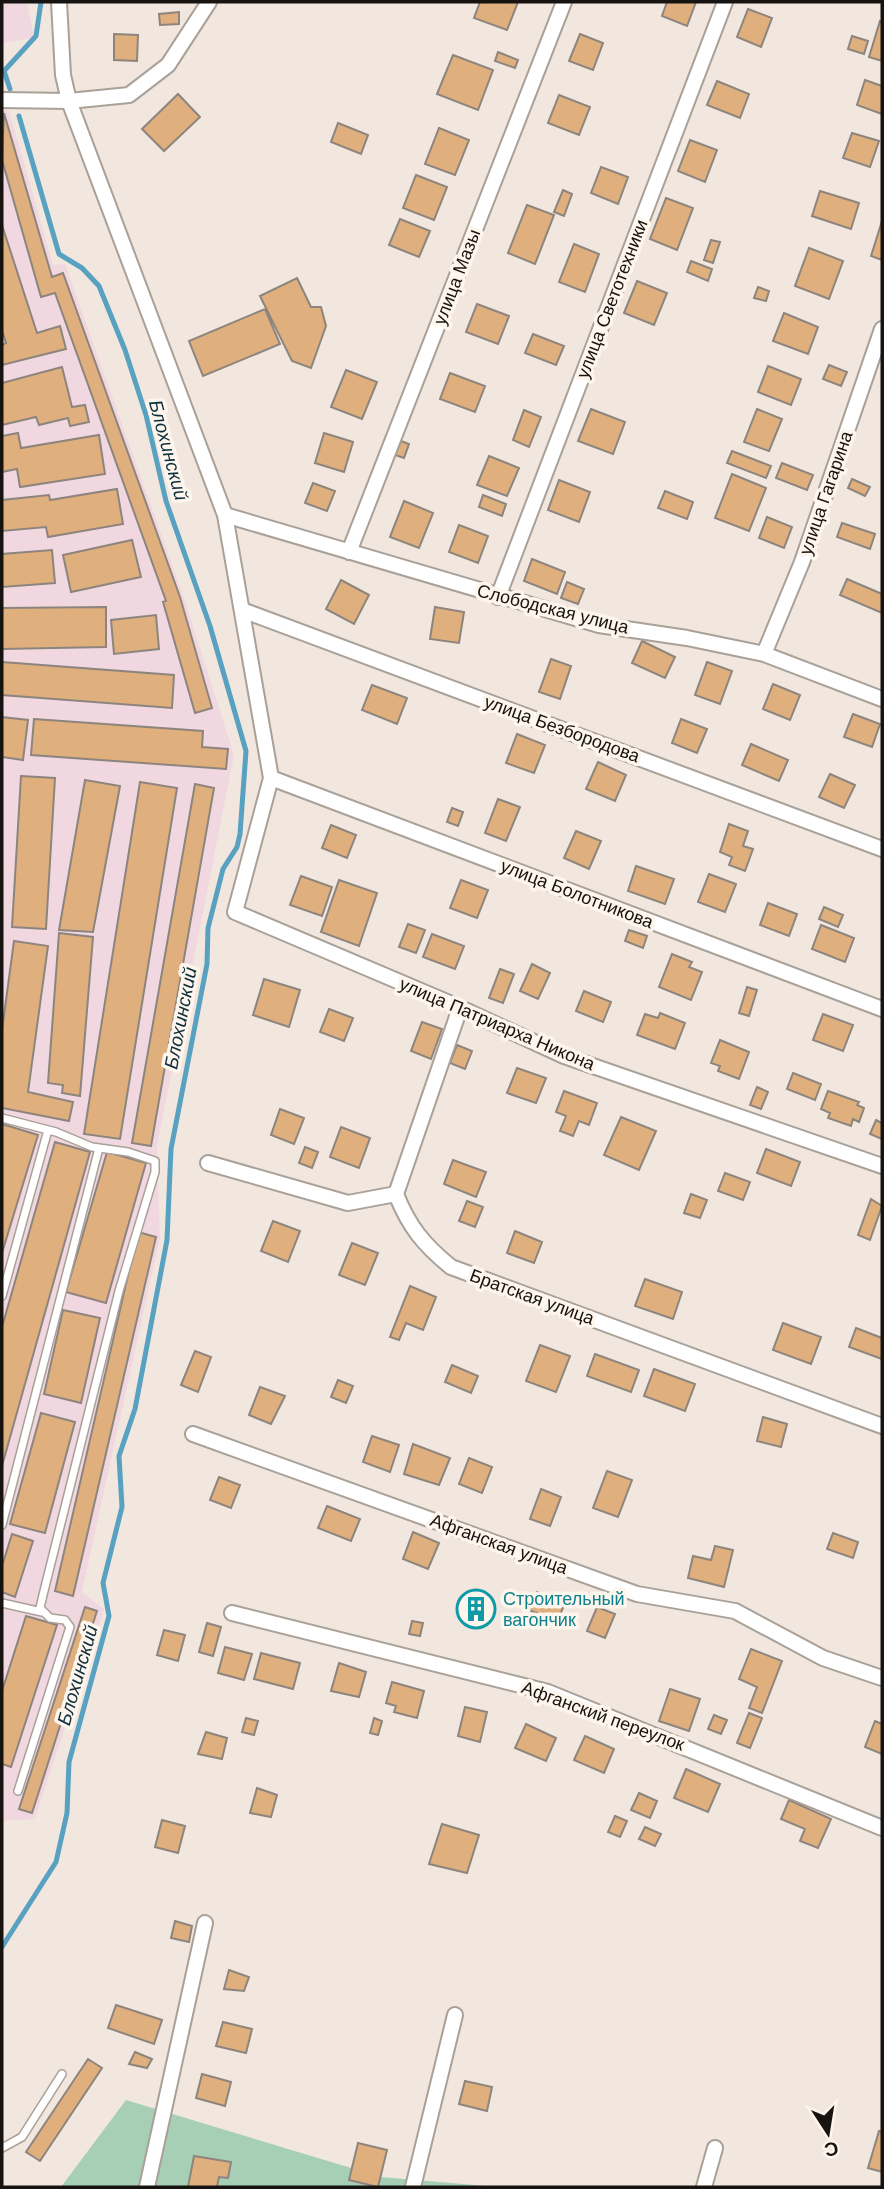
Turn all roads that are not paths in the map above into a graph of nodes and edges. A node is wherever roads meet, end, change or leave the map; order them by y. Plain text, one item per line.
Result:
1 (59, 2) edge
2 (209, 2) edge
3 (564, 2) edge
4 (725, 2) edge
5 (2, 100) edge
6 (69, 102) junction
7 (882, 329) edge
8 (225, 515) junction
9 (349, 552) junction
10 (498, 597) junction
11 (242, 610) junction
12 (764, 654) junction
13 (882, 699) edge
14 (271, 778) junction
15 (882, 849) edge
16 (460, 1008) junction
17 (882, 1009) edge
18 (2, 1118) edge
19 (48, 1130) junction
20 (99, 1148) junction
21 (208, 1163) dead end
22 (882, 1166) edge
23 (396, 1194) junction
24 (2, 1296) edge
25 (882, 1426) edge
26 (193, 1434) dead end
27 (2, 1525) edge
28 (2, 1603) edge
29 (44, 1612) junction
30 (232, 1613) dead end
31 (882, 1678) edge
32 (18, 1791) dead end
33 (882, 1828) edge
34 (205, 1923) dead end
35 (454, 2015) dead end
36 (62, 2074) dead end
37 (2, 2148) edge
38 (715, 2148) dead end
39 (147, 2187) edge
40 (413, 2187) edge
41 (704, 2187) edge

1 - 6 street
2 - 6 street
3 - 9 street, улица Мазы
4 - 10 street, улица Светотехники
5 - 6 street
6 - 8 street
7 - 12 street, улица Гагарина
8 - 9 street, Слободская улица
8 - 11 street
9 - 10 street, Слободская улица
10 - 12 street, Слободская улица
11 - 14 street
11 - 15 street, улица Безбородова
12 - 13 street, Слободская улица
14 - 16 street, улица Патриарха Никона
14 - 17 street, улица Болотникова
16 - 22 street, улица Патриарха Никона
16 - 23 street
18 - 19 lane
19 - 20 lane
19 - 24 lane
20 - 27 lane
20 - 29 lane
21 - 23 street
23 - 25 street, Братская улица
26 - 31 street, Афганская улица
28 - 29 lane
29 - 32 lane
30 - 33 street, Афганский переулок
34 - 39 street
35 - 40 street
36 - 37 lane
38 - 41 street

